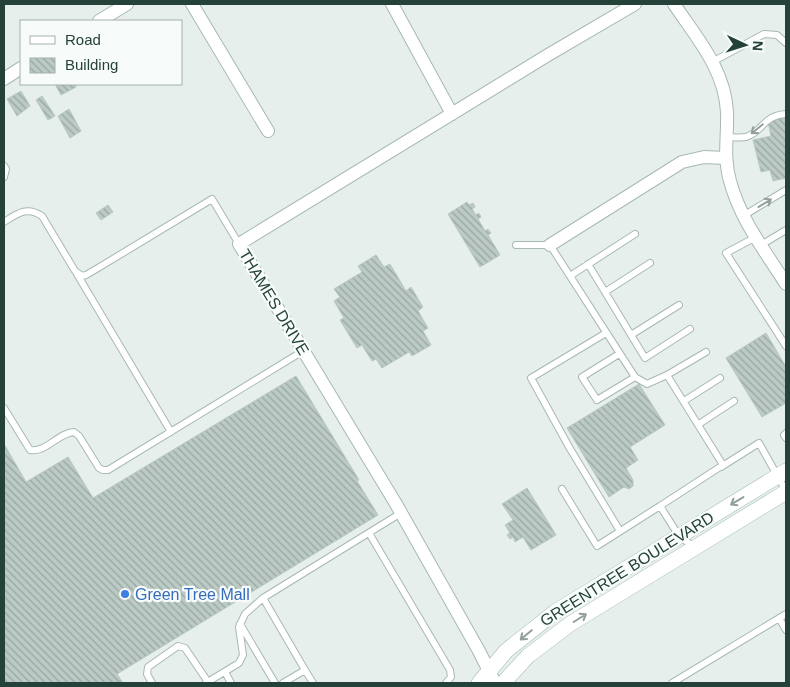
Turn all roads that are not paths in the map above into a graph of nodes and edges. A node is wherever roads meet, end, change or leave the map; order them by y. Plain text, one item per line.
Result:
1 (127, 4) edge
2 (192, 4) edge
3 (392, 4) edge
4 (635, 4) edge
5 (674, 4) edge
6 (101, 20) edge
7 (786, 43) edge
8 (714, 62) junction
9 (20, 69) edge
10 (4, 79) edge
11 (452, 114) junction
12 (786, 114) edge
13 (268, 131) dead end
14 (726, 138) junction
15 (725, 158) junction
16 (4, 166) edge
17 (4, 177) edge
18 (786, 190) edge
19 (743, 216) junction
20 (4, 222) edge
21 (786, 230) edge
22 (635, 234) dead end
23 (759, 241) junction
24 (239, 244) junction
25 (516, 245) dead end
26 (550, 245) junction
27 (650, 263) dead end
28 (588, 264) junction
29 (75, 270) junction
30 (570, 276) junction
31 (786, 284) edge
32 (605, 292) junction
33 (679, 305) dead end
34 (690, 329) dead end
35 (606, 333) junction
36 (631, 335) junction
37 (786, 346) edge
38 (304, 351) junction
39 (706, 352) dead end
40 (619, 354) junction
41 (667, 375) junction
42 (635, 377) junction
43 (720, 378) dead end
44 (684, 401) junction
45 (734, 401) dead end
46 (4, 408) edge
47 (699, 424) junction
48 (171, 432) junction
49 (786, 433) edge
50 (786, 438) edge
51 (721, 466) junction
52 (782, 473) edge
53 (562, 489) dead end
54 (786, 491) edge
55 (660, 506) junction
56 (401, 513) junction
57 (620, 531) junction
58 (369, 533) junction
59 (679, 536) junction
60 (695, 548) junction
61 (263, 598) junction
62 (786, 614) edge
63 (779, 618) junction
64 (240, 624) junction
65 (786, 630) edge
66 (305, 670) junction
67 (225, 672) junction
68 (496, 681) edge
69 (152, 683) edge
70 (207, 683) edge
71 (231, 683) edge
72 (275, 683) edge
73 (283, 683) edge
74 (313, 683) edge
75 (446, 683) edge
76 (672, 683) edge

1 - 6 street
2 - 13 street
3 - 11 street
4 - 11 street, THAMES DRIVE
5 - 8 street
7 - 8 lane
8 - 14 street
9 - 10 street
11 - 24 street, THAMES DRIVE
12 -> 14 lane
14 - 15 street
15 - 19 street
15 - 26 street
16 - 17 lane
19 -> 18 lane
19 - 23 street
20 - 29 lane
21 - 23 lane
22 - 28 lane
23 - 31 street
23 - 37 lane
24 - 29 lane
24 - 38 street, THAMES DRIVE
25 - 26 lane
26 - 30 lane
27 - 32 lane
28 - 30 lane
28 - 32 lane
29 - 48 lane
30 - 35 lane
32 - 36 lane
33 - 36 lane
34 - 36 lane
35 - 40 lane
35 - 57 lane
38 - 48 lane
38 - 56 street, THAMES DRIVE
39 - 41 lane
40 - 42 lane
40 - 42 lane
41 - 42 lane
41 - 44 lane
43 - 44 lane
44 - 47 lane
45 - 47 lane
46 - 48 lane
47 - 51 lane
49 - 50 lane
51 - 52 lane
51 - 55 lane
52 - 54 lane
52 -> 59 main road, GREENTREE BOULEVARD
53 - 57 lane
54 - 60 main road, GREENTREE BOULEVARD
55 - 57 lane
55 - 59 lane
56 - 58 lane
56 - 68 street, THAMES DRIVE
58 - 61 lane
58 - 75 lane
59 - 60 lane
59 -> 68 main road, GREENTREE BOULEVARD
68 -> 60 main road, GREENTREE BOULEVARD
61 - 64 lane
61 - 66 lane
62 - 63 lane
63 - 65 lane
63 - 76 lane
64 - 67 lane
64 - 72 lane
66 - 73 lane
66 - 74 lane
67 - 70 lane
67 - 71 lane
69 - 70 lane

